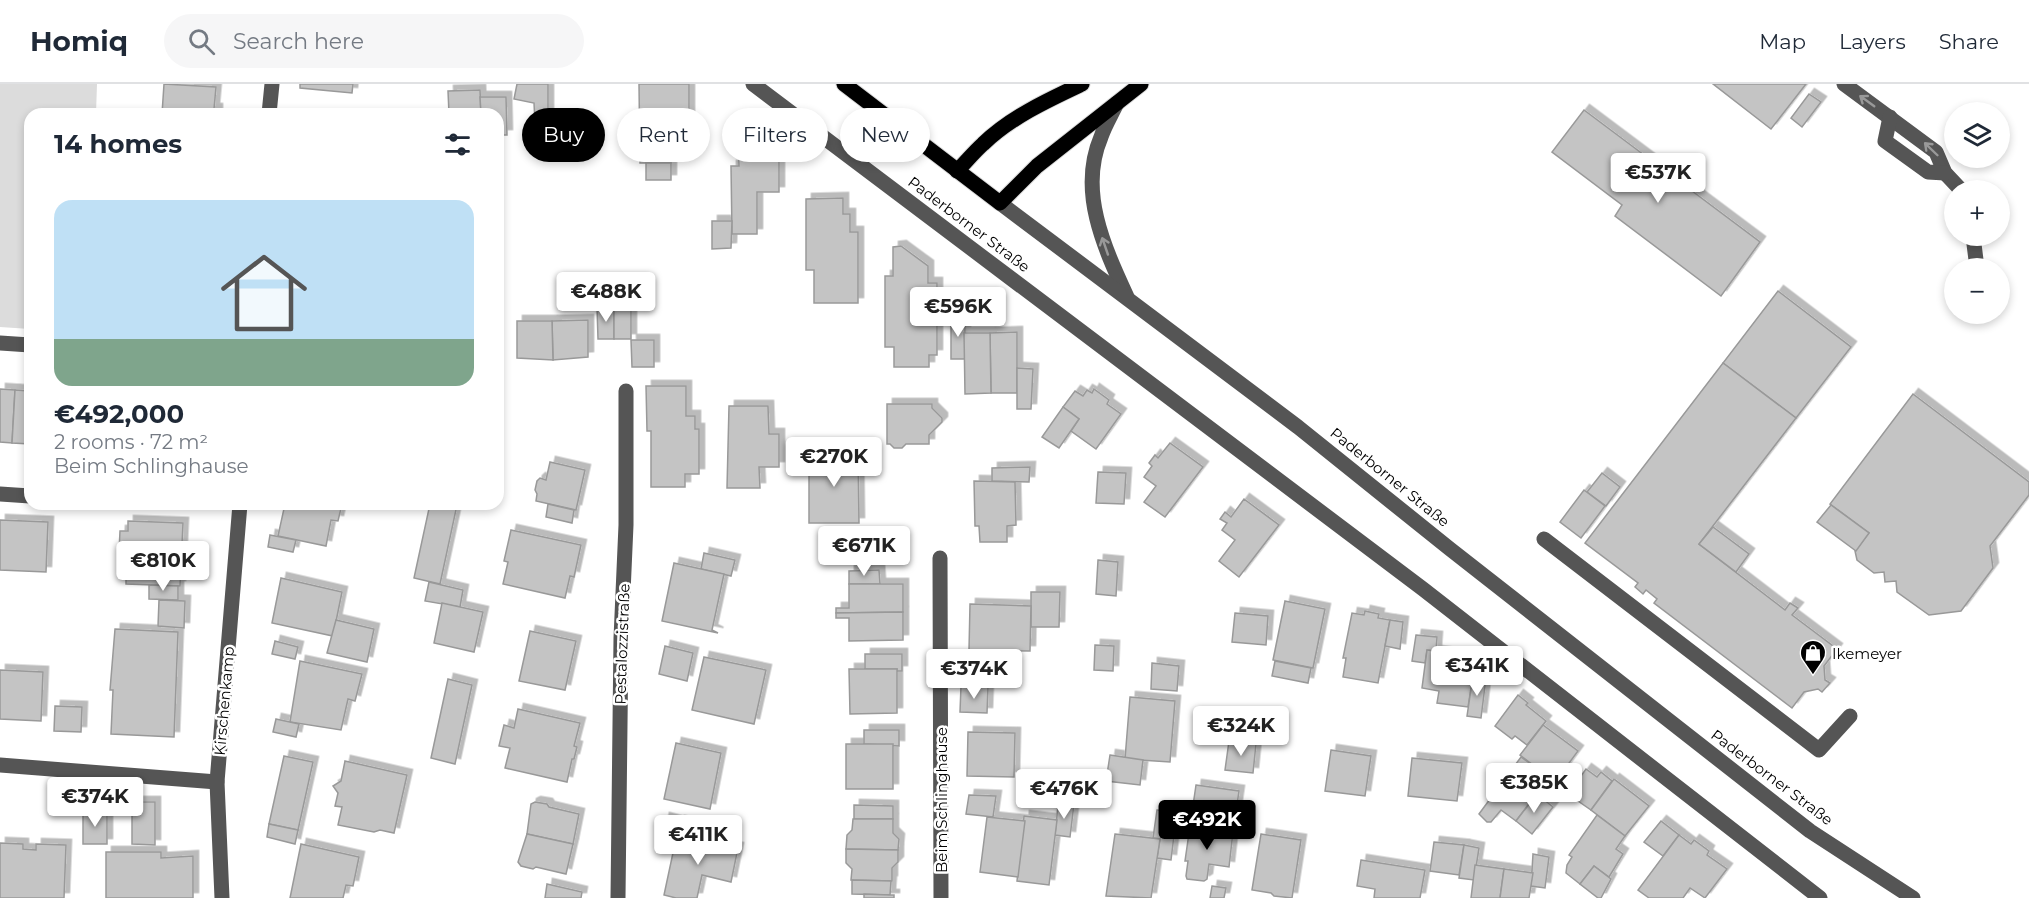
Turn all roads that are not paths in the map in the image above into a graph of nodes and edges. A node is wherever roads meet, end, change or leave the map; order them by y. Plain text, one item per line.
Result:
1 (272, 84) edge
2 (753, 84) edge
3 (844, 84) edge
4 (1082, 84) edge
5 (1141, 84) edge
6 (1844, 84) edge
7 (1117, 103) junction
8 (270, 108) edge
9 (1890, 117) junction
10 (957, 171) junction
11 (1945, 173) junction
12 (1952, 180) edge
13 (1000, 203) junction
14 (1129, 299) junction
15 (0, 343) edge
16 (24, 345) edge
17 (626, 391) dead end
18 (0, 494) edge
19 (24, 496) edge
20 (240, 510) edge
21 (1544, 539) dead end
22 (940, 558) dead end
23 (1850, 716) dead end
24 (0, 765) edge
25 (217, 782) junction
26 (222, 898) edge
27 (618, 898) edge
28 (941, 898) edge
29 (1820, 898) edge
30 (1913, 898) edge

1 - 8 street
2 - 29 street, Paderborner Straße
3 - 10 main road, Paderborner Straße
4 - 10 main road
5 - 7 main road
9 -> 6 street
7 - 13 main road
14 -> 7 street
11 -> 9 street
9 - 11 street
10 - 13 main road, Paderborner Straße
11 - 12 street
13 - 14 street, Paderborner Straße
14 - 30 street, Paderborner Straße
15 - 16 street
17 - 27 street, Pestalozzistraße
18 - 19 street
20 - 25 street, Kirschenkamp
21 - 23 street
22 - 28 street, Beim Schlinghause
24 - 25 street
25 - 26 street, Kirschenkamp

